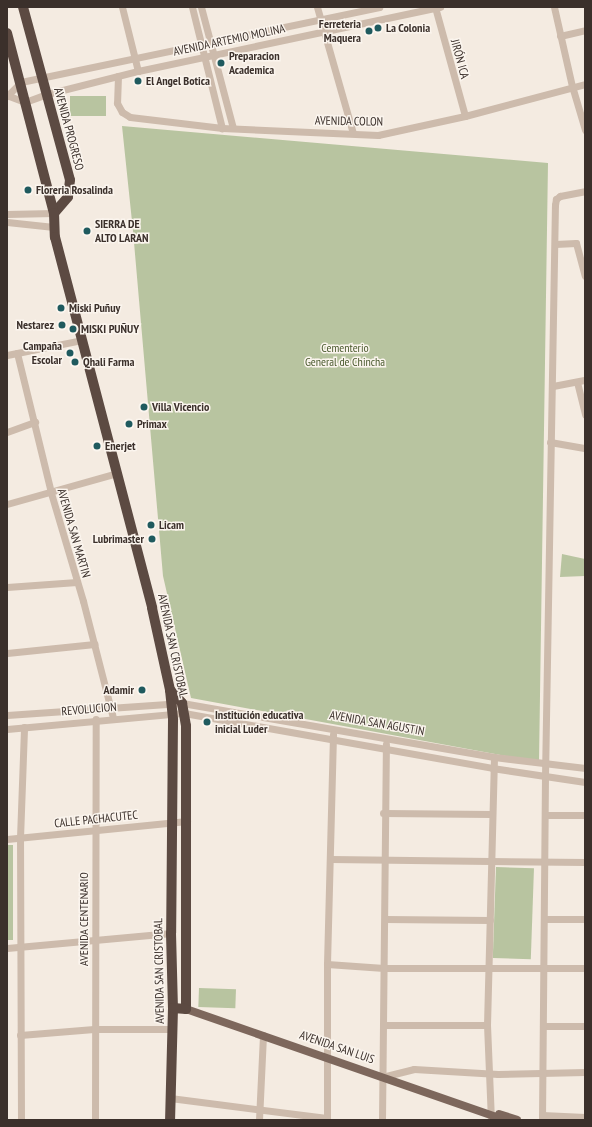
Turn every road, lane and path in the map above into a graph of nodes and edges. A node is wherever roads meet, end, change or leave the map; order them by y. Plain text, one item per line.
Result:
1 (23, 7) edge
2 (122, 7) edge
3 (192, 7) edge
4 (201, 7) edge
5 (317, 7) edge
6 (379, 7) edge
7 (437, 7) edge
8 (554, 7) edge
9 (321, 20) junction
10 (585, 30) edge
11 (324, 31) junction
12 (7, 33) edge
13 (560, 36) junction
14 (210, 43) junction
15 (202, 45) junction
16 (214, 56) junction
17 (136, 58) junction
18 (206, 58) junction
19 (138, 71) junction
20 (118, 76) junction
21 (41, 78) junction
22 (20, 82) junction
23 (585, 84) edge
24 (572, 86) junction
25 (47, 94) junction
26 (8, 96) edge
27 (25, 102) junction
28 (465, 116) junction
29 (222, 128) junction
30 (233, 128) junction
31 (585, 130) edge
32 (353, 133) junction
33 (585, 191) edge
34 (54, 213) junction
35 (7, 214) edge
36 (7, 222) edge
37 (54, 227) junction
38 (554, 244) junction
39 (585, 276) edge
40 (82, 340) junction
41 (17, 353) junction
42 (7, 355) edge
43 (585, 380) edge
44 (577, 382) junction
45 (553, 386) junction
46 (585, 415) edge
47 (35, 422) junction
48 (7, 432) edge
49 (550, 442) junction
50 (585, 448) edge
51 (117, 473) junction
52 (51, 493) junction
53 (7, 504) edge
54 (77, 582) junction
55 (7, 587) edge
56 (95, 644) junction
57 (7, 653) edge
58 (110, 707) junction
59 (184, 707) junction
60 (173, 714) junction
61 (7, 715) edge
62 (113, 718) junction
63 (96, 719) junction
64 (24, 727) junction
65 (333, 728) junction
66 (7, 729) edge
67 (333, 738) junction
68 (386, 738) junction
69 (386, 748) junction
70 (494, 757) junction
71 (545, 763) junction
72 (492, 768) junction
73 (585, 768) edge
74 (545, 776) junction
75 (585, 782) edge
76 (383, 813) junction
77 (491, 814) junction
78 (546, 815) junction
79 (585, 815) edge
80 (187, 821) junction
81 (172, 823) junction
82 (96, 830) junction
83 (20, 838) junction
84 (7, 839) edge
85 (331, 859) junction
86 (384, 859) junction
87 (490, 860) junction
88 (544, 862) junction
89 (585, 862) edge
90 (186, 910) junction
91 (171, 911) junction
92 (385, 919) junction
93 (544, 919) junction
94 (585, 919) edge
95 (490, 920) junction
96 (171, 933) junction
97 (95, 940) junction
98 (22, 946) junction
99 (7, 948) edge
100 (327, 964) junction
101 (489, 966) junction
102 (384, 968) junction
103 (544, 968) junction
104 (585, 968) edge
105 (173, 1008) junction
106 (186, 1009) junction
107 (487, 1025) junction
108 (383, 1026) junction
109 (543, 1026) junction
110 (585, 1026) edge
111 (94, 1028) junction
112 (173, 1029) junction
113 (20, 1035) junction
114 (263, 1036) junction
115 (328, 1058) junction
116 (585, 1072) edge
117 (488, 1073) junction
118 (543, 1073) junction
119 (382, 1077) junction
120 (170, 1098) junction
121 (259, 1111) junction
122 (491, 1117) edge
123 (585, 1117) edge
124 (542, 1118) edge
125 (327, 1119) edge
126 (21, 1120) edge
127 (95, 1120) edge
128 (170, 1120) edge
129 (259, 1120) edge
130 (382, 1120) edge
131 (504, 1120) edge
132 (517, 1120) edge

1 - 21 highway, AVENIDA PROGRESO
2 - 17 street
3 - 15 street
4 - 14 street
5 - 9 street
6 - 9 street, AVENIDA ARTEMIO MOLINA
7 - 11 street, AVENIDA ARTEMIO MOLINA
7 - 28 street, JIRÓN ICA
8 - 13 street
9 - 11 street
9 - 14 street, AVENIDA ARTEMIO MOLINA
10 - 13 street
11 - 16 street, AVENIDA ARTEMIO MOLINA
11 - 32 street
12 - 22 highway
13 - 24 street
14 - 15 street, AVENIDA ARTEMIO MOLINA
14 - 16 street
15 - 17 street, AVENIDA ARTEMIO MOLINA
15 - 18 street
16 - 18 street, AVENIDA ARTEMIO MOLINA
16 - 30 street
17 - 19 street
17 - 21 street, AVENIDA ARTEMIO MOLINA
18 - 19 street, AVENIDA ARTEMIO MOLINA
18 - 29 street
19 - 20 street, AVENIDA ARTEMIO MOLINA
20 - 25 street, AVENIDA ARTEMIO MOLINA
20 - 29 street, AVENIDA COLON
21 - 22 street, AVENIDA ARTEMIO MOLINA
21 - 25 highway, AVENIDA PROGRESO
22 - 26 street
22 - 27 highway
23 - 24 street, AVENIDA COLON
24 - 28 street, AVENIDA COLON
24 - 31 street
25 - 27 street, AVENIDA ARTEMIO MOLINA
25 - 34 highway, AVENIDA PROGRESO
26 - 27 street
27 - 34 highway
28 - 32 street, AVENIDA COLON
29 - 30 street, AVENIDA COLON
30 - 32 street, AVENIDA COLON
33 - 38 street
34 - 35 street
34 - 37 highway, AVENIDA SAN CRISTOBAL
36 - 37 street
37 - 40 highway, AVENIDA SAN CRISTOBAL
38 - 39 street
38 - 45 street
40 - 41 street
40 - 51 highway, AVENIDA SAN CRISTOBAL
41 - 42 street
41 - 47 street, AVENIDA SAN MARTIN
43 - 44 street
44 - 45 street
44 - 46 street
45 - 49 street
47 - 48 street
47 - 52 street, AVENIDA SAN MARTIN
49 - 50 street
49 - 71 street
51 - 52 street
51 - 59 highway, AVENIDA SAN CRISTOBAL
52 - 53 street
52 - 54 street, AVENIDA SAN MARTIN
54 - 55 street
54 - 56 street, AVENIDA SAN MARTIN
56 - 57 street
56 - 58 street, AVENIDA SAN MARTIN
58 - 59 street, REVOLUCION
58 - 61 street, REVOLUCION
58 - 62 street, AVENIDA SAN MARTIN
59 - 60 highway, AVENIDA SAN CRISTOBAL
59 - 65 street, AVENIDA SAN AGUSTIN
59 - 67 street, AVENIDA SAN AGUSTIN
59 - 80 highway
60 - 62 street, REVOLUCION
60 - 81 highway, AVENIDA SAN CRISTOBAL
62 - 63 street, REVOLUCION
63 - 64 street, REVOLUCION
63 - 82 street, AVENIDA CENTENARIO
64 - 66 street, REVOLUCION
64 - 83 street
65 - 67 street
65 - 68 street, AVENIDA SAN AGUSTIN
67 - 69 street, AVENIDA SAN AGUSTIN
67 - 85 street
68 - 69 street
68 - 70 street, AVENIDA SAN AGUSTIN
69 - 72 street, AVENIDA SAN AGUSTIN
69 - 76 street
70 - 71 street, AVENIDA SAN AGUSTIN
70 - 72 street
71 - 73 street, AVENIDA SAN AGUSTIN
71 - 74 street
72 - 74 street, AVENIDA SAN AGUSTIN
72 - 77 street
74 - 75 street, AVENIDA SAN AGUSTIN
74 - 78 street
76 - 77 street
76 - 86 street
77 - 87 street
78 - 79 street
78 - 88 street
80 - 81 street, CALLE PACHACUTEC
80 - 90 highway
81 - 82 street, CALLE PACHACUTEC
81 - 91 highway, AVENIDA SAN CRISTOBAL
82 - 83 street, CALLE PACHACUTEC
82 - 97 street, AVENIDA CENTENARIO
83 - 84 street, CALLE PACHACUTEC
83 - 98 street
85 - 86 street
85 - 100 street
86 - 87 street
86 - 92 street
87 - 88 street
87 - 95 street
88 - 89 street
88 - 93 street
90 - 91 highway
90 - 106 highway
91 - 96 highway, AVENIDA SAN CRISTOBAL
92 - 95 street
92 - 102 street
93 - 94 street
93 - 103 street
95 - 101 street
96 - 97 street
96 - 105 highway, AVENIDA SAN CRISTOBAL
97 - 98 street
97 - 111 street, AVENIDA CENTENARIO
98 - 99 street
98 - 113 street
100 - 102 street
100 - 115 street
101 - 102 street
101 - 103 street
101 - 107 street
102 - 108 street
103 - 104 street
103 - 109 street
105 - 106 highway, AVENIDA SAN LUIS
105 - 112 highway, AVENIDA SAN CRISTOBAL
106 - 114 main road, AVENIDA SAN LUIS
107 - 108 street
107 - 117 street
108 - 119 street
109 - 110 street
109 - 118 street
111 - 112 street
111 - 113 street
111 - 127 street, AVENIDA CENTENARIO
112 - 120 highway, AVENIDA SAN CRISTOBAL
113 - 126 street
114 - 115 main road, AVENIDA SAN LUIS
114 - 121 street
115 - 119 main road, AVENIDA SAN LUIS
115 - 125 street
116 - 118 street
117 - 118 street
117 - 119 street
117 - 122 street
118 - 124 street
119 - 122 main road, AVENIDA SAN LUIS
119 - 130 street
120 - 121 street
120 - 128 highway, AVENIDA SAN CRISTOBAL
121 - 125 street
121 - 129 street
122 - 131 main road, AVENIDA SAN LUIS
122 - 132 main road, AVENIDA SAN LUIS
123 - 124 street

